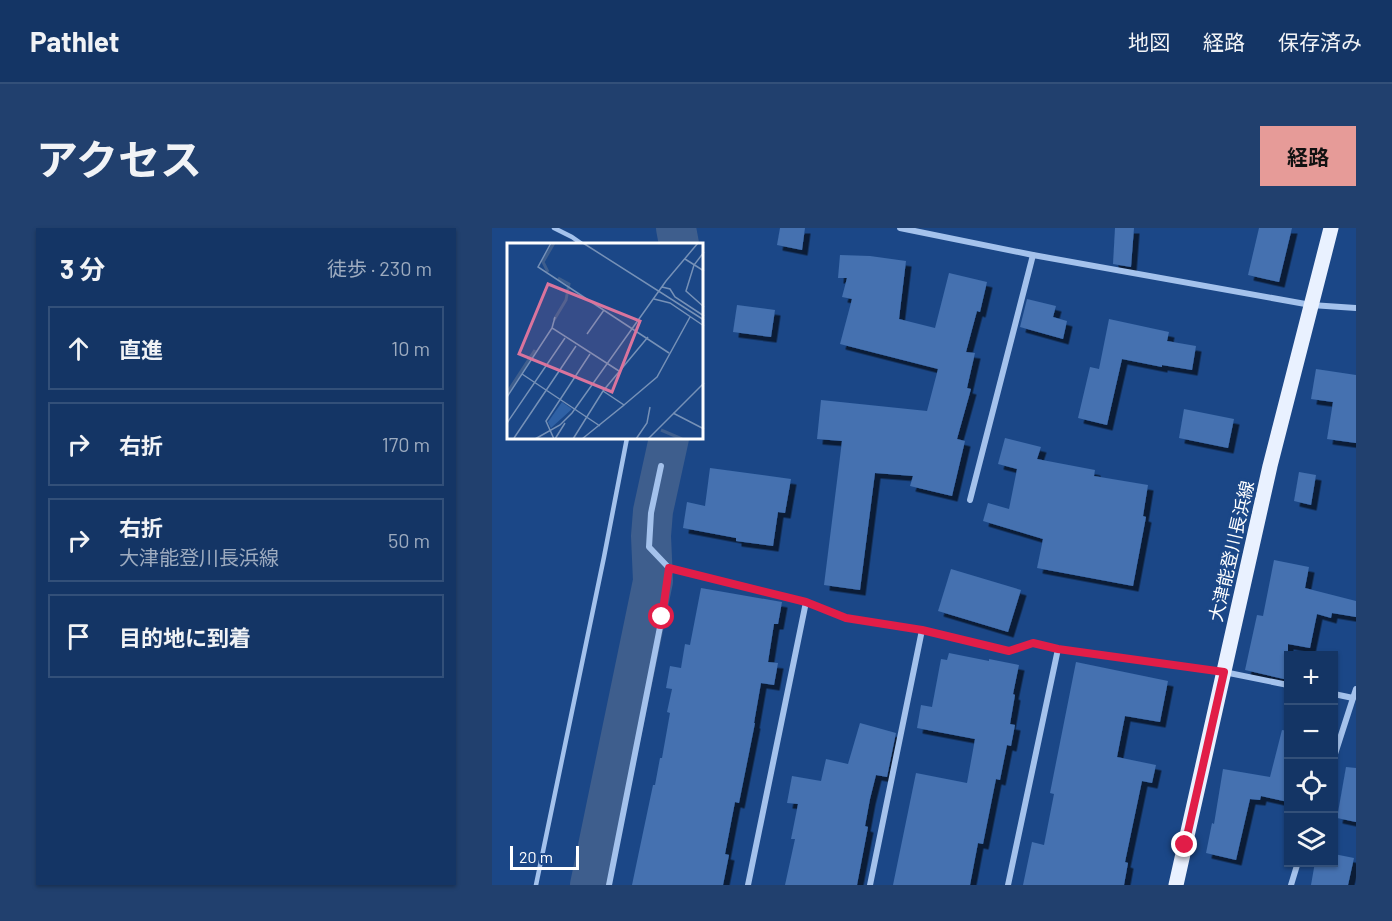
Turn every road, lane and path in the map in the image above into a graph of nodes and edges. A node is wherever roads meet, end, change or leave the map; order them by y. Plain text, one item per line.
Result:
1 (554, 228) edge
2 (900, 228) edge
3 (1331, 228) edge
4 (581, 243) edge
5 (1033, 255) junction
6 (1311, 305) junction
7 (1356, 308) edge
8 (627, 440) edge
9 (661, 466) dead end
10 (970, 500) dead end
11 (669, 568) junction
12 (806, 602) junction
13 (922, 630) junction
14 (1058, 649) junction
15 (1224, 672) junction
16 (1284, 684) edge
17 (1356, 689) edge
18 (1338, 695) edge
19 (1353, 698) junction
20 (1338, 745) edge
21 (1296, 867) edge
22 (536, 885) edge
23 (609, 885) edge
24 (748, 885) edge
25 (870, 885) edge
26 (1008, 885) edge
27 (1176, 885) edge
28 (1291, 885) edge

1 - 4 lane
2 - 5 street
3 - 6 main road, 大津能登川長浜線
5 - 6 street
5 - 10 street
6 - 7 street
6 - 15 main road, 大津能登川長浜線
8 - 22 lane
9 - 11 street
11 - 12 street
11 - 23 street
12 - 13 street
12 - 24 street
13 - 14 street
13 - 25 street
14 - 15 street
14 - 26 street
15 - 16 street
15 - 27 main road, 大津能登川長浜線
17 - 19 street
18 - 19 street
19 - 20 street
21 - 28 street

